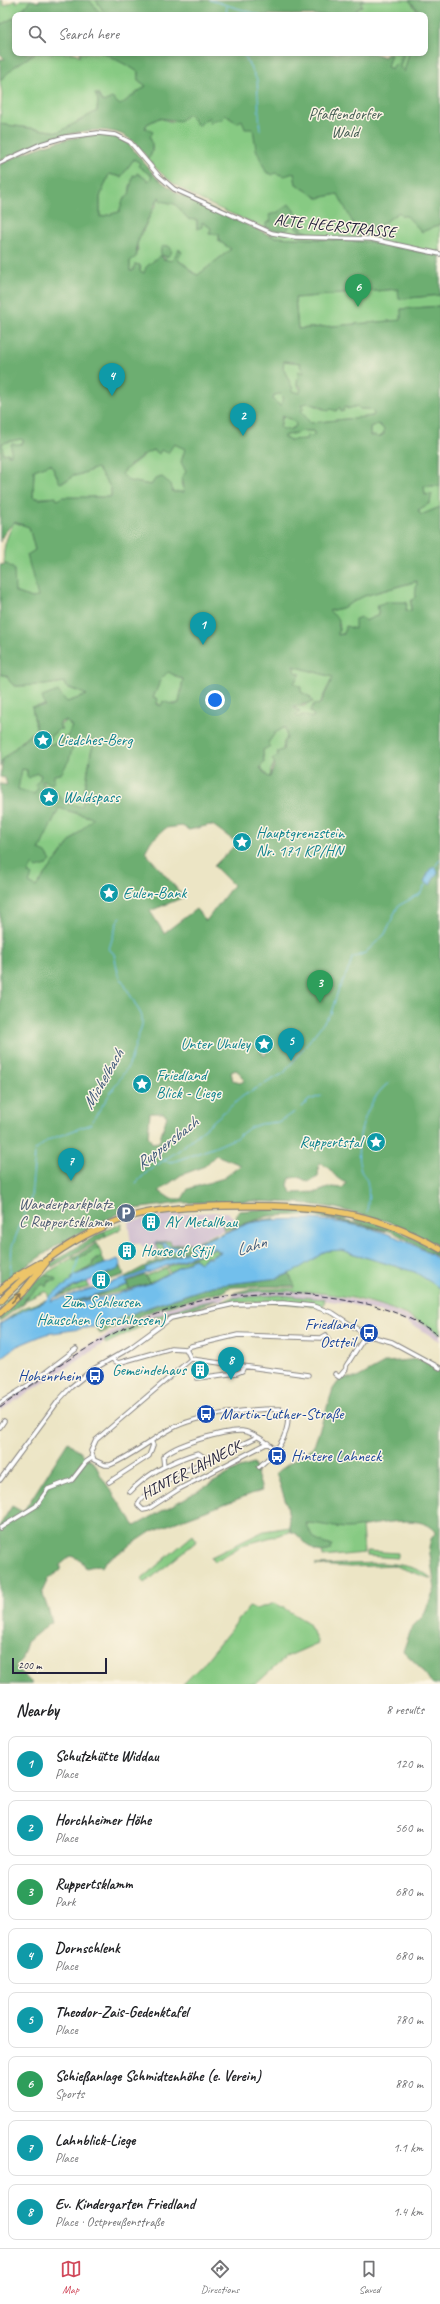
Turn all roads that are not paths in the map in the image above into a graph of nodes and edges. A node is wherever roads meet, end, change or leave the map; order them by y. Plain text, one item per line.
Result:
1 (0, 162) edge
2 (440, 254) edge
3 (440, 1250) edge
4 (50, 1258) junction
5 (0, 1290) edge
6 (0, 1301) edge
7 (0, 1313) edge
8 (366, 1334) junction
9 (329, 1342) dead end
10 (76, 1349) dead end
11 (186, 1349) junction
12 (112, 1359) junction
13 (191, 1359) junction
14 (244, 1366) junction
15 (440, 1368) edge
16 (335, 1374) dead end
17 (308, 1375) dead end
18 (197, 1378) dead end
19 (0, 1403) edge
20 (4, 1421) dead end
21 (0, 1427) edge
22 (257, 1437) junction
23 (150, 1441) junction
24 (268, 1443) junction
25 (276, 1451) junction
26 (92, 1458) junction
27 (207, 1459) junction
28 (164, 1466) junction
29 (259, 1467) dead end
30 (0, 1480) edge
31 (109, 1482) dead end
32 (130, 1492) dead end
33 (0, 1528) edge

1 - 2 street, ALTE HEERSTRASSE
3 - 4 main road
4 - 5 main road
4 - 6 main road
7 -> 4 main road
8 - 12 street
8 - 15 street
8 - 16 street
9 - 11 street
10 - 19 street
11 - 12 street
11 - 13 street
12 - 30 street
13 - 14 street
13 - 26 street
14 - 17 street
14 - 18 street
20 - 21 street
22 - 24 street, HINTER LAHNECK
22 - 27 street, HINTER LAHNECK
22 - 28 street, HINTER LAHNECK
23 - 25 street
23 - 26 street
23 - 31 street
24 - 25 street, HINTER LAHNECK
24 - 27 street, HINTER LAHNECK
25 - 29 street
26 - 33 street
27 - 28 street, HINTER LAHNECK
28 - 32 street, HINTER LAHNECK

